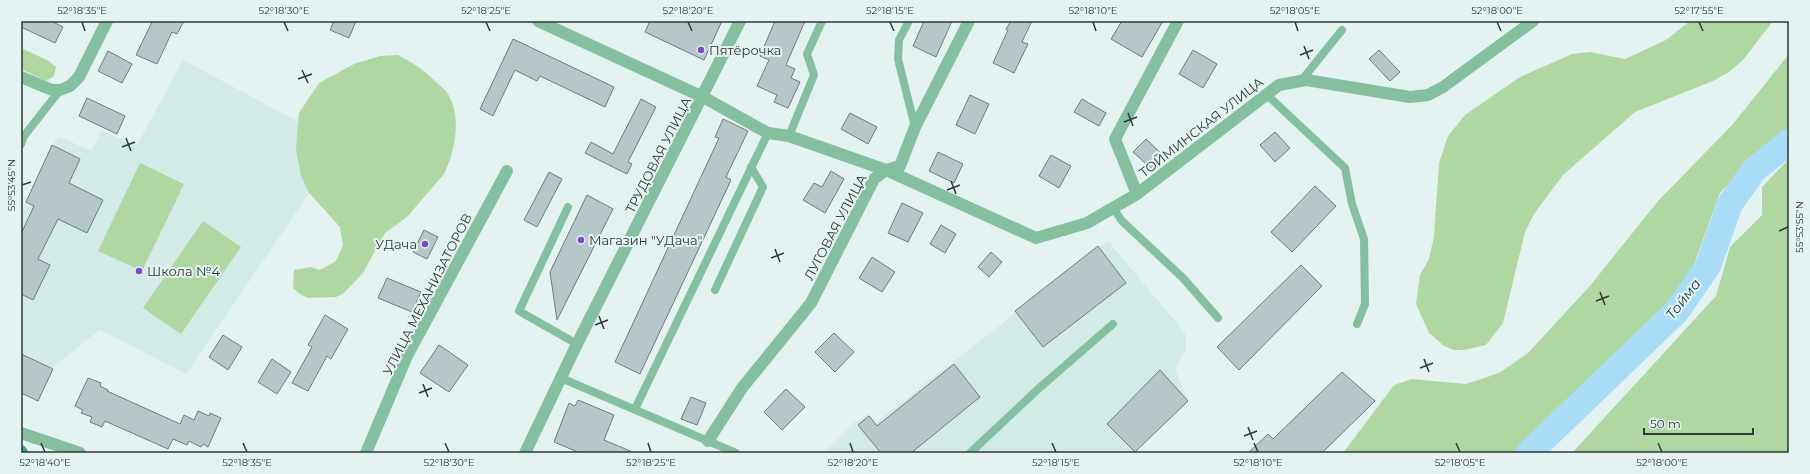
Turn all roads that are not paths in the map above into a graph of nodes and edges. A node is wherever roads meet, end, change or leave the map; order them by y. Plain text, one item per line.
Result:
1 (107, 21) edge
2 (538, 21) edge
3 (740, 21) edge
4 (822, 21) edge
5 (909, 21) edge
6 (969, 21) edge
7 (1178, 21) edge
8 (1533, 21) edge
9 (1342, 30) dead end
10 (21, 77) edge
11 (1301, 81) junction
12 (60, 90) junction
13 (1266, 94) junction
14 (703, 98) junction
15 (915, 127) junction
16 (768, 133) junction
17 (789, 136) junction
18 (21, 144) edge
19 (751, 167) junction
20 (886, 170) junction
21 (506, 171) dead end
22 (1137, 194) junction
23 (568, 207) dead end
24 (1113, 208) junction
25 (714, 290) dead end
26 (1218, 318) dead end
27 (1113, 324) dead end
28 (1357, 324) dead end
29 (577, 344) junction
30 (561, 378) junction
31 (635, 409) junction
32 (21, 433) edge
33 (708, 441) junction
34 (80, 453) edge
35 (366, 453) edge
36 (525, 453) edge
37 (736, 453) edge
38 (970, 453) edge

1 - 12 street
2 - 14 street
3 - 14 street, ТРУДОВАЯ УЛИЦА
4 - 17 lane
5 - 15 lane
6 - 15 street, ЛУГОВАЯ УЛИЦА
7 - 22 street
8 - 11 street, ТОЙМИНСКАЯ УЛИЦА
9 - 11 lane
10 - 12 street
11 - 13 street, ТОЙМИНСКАЯ УЛИЦА
12 - 18 lane
13 - 22 street, ТОЙМИНСКАЯ УЛИЦА
13 - 28 lane
14 - 16 street
14 - 29 street, ТРУДОВАЯ УЛИЦА
15 - 20 street, ЛУГОВАЯ УЛИЦА
16 - 17 street, ТОЙМИНСКАЯ УЛИЦА
16 - 19 lane
17 - 20 street, ТОЙМИНСКАЯ УЛИЦА
19 - 25 lane
19 - 31 lane
20 - 24 street, ТОЙМИНСКАЯ УЛИЦА
20 - 33 street, ЛУГОВАЯ УЛИЦА
21 - 35 street, УЛИЦА МЕХАНИЗАТОРОВ
22 - 24 street, ТОЙМИНСКАЯ УЛИЦА
23 - 29 lane
24 - 26 lane
27 - 38 lane
29 - 30 street, ТРУДОВАЯ УЛИЦА
30 - 31 lane
30 - 36 street, ТРУДОВАЯ УЛИЦА
31 - 33 lane
32 - 34 street
33 - 37 lane

